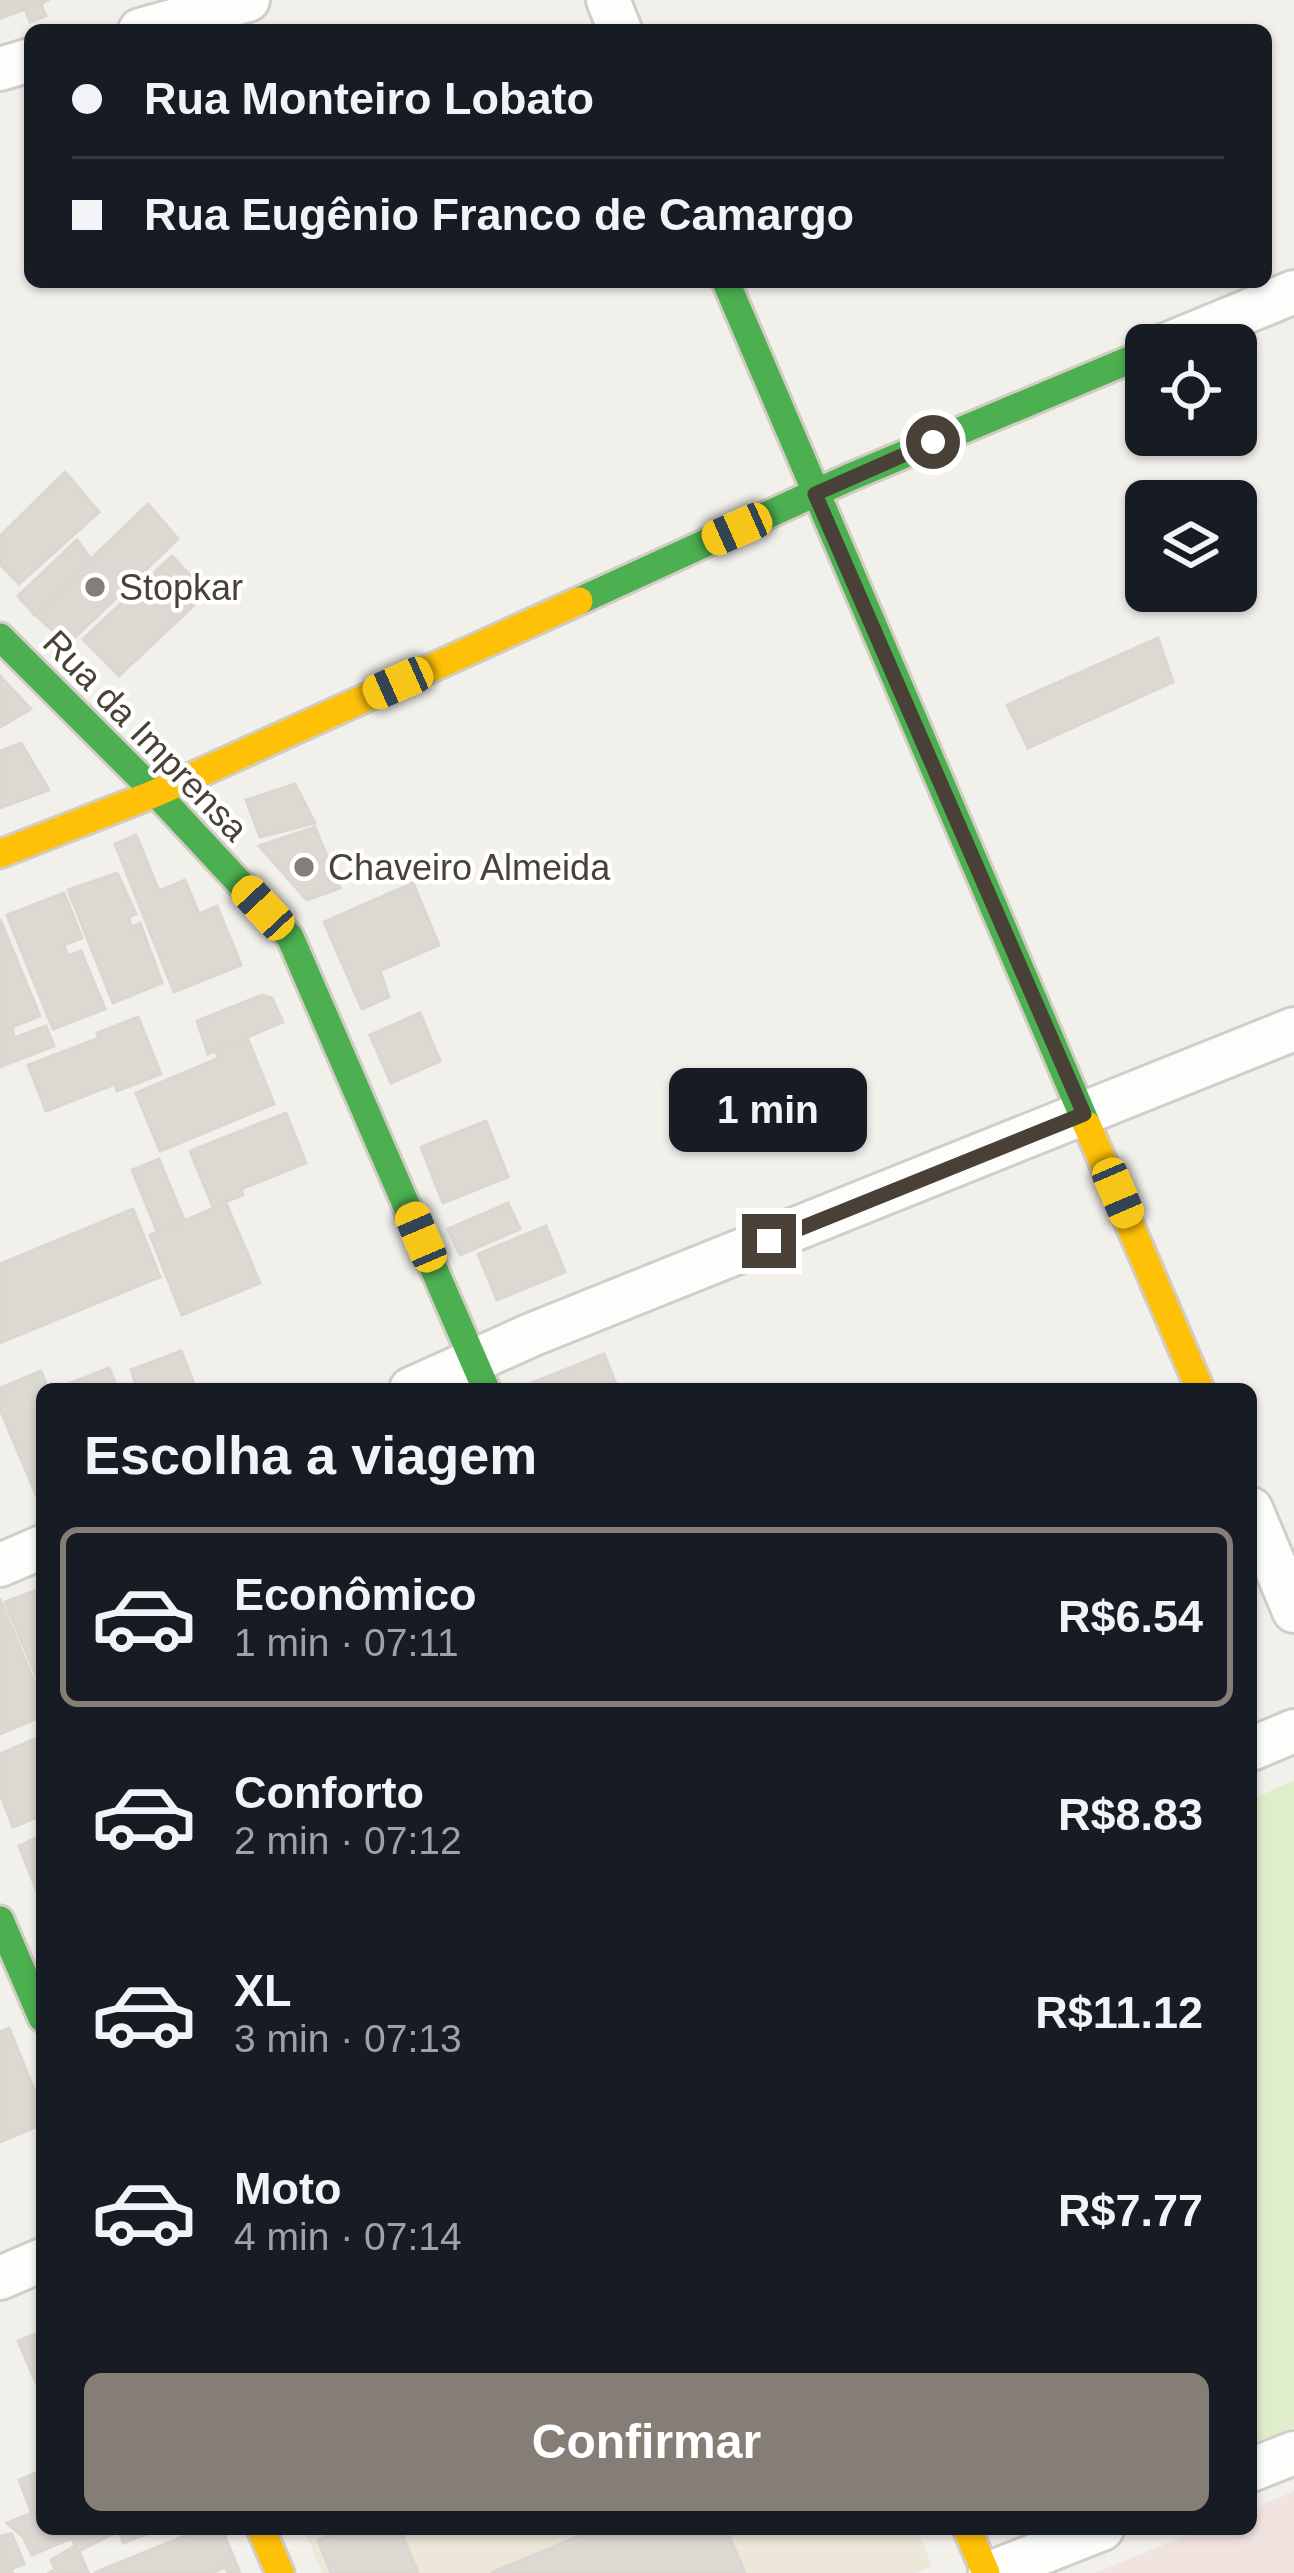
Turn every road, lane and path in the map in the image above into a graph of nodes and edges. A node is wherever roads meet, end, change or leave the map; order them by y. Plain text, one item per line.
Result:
1 (248, 0) edge
2 (162, 24) edge
3 (729, 288) edge
4 (1294, 292) edge
5 (1217, 324) edge
6 (1125, 362) edge
7 (815, 494) junction
8 (0, 638) edge
9 (156, 793) junction
10 (0, 854) edge
11 (1294, 1029) edge
12 (1084, 1114) junction
13 (480, 1374) edge
14 (439, 1383) edge
15 (1197, 1383) edge
16 (1257, 1524) edge
17 (36, 1550) edge
18 (0, 1565) edge
19 (1294, 1611) edge
20 (1294, 1731) edge
21 (1257, 1746) edge
22 (0, 1920) edge
23 (36, 2004) edge
24 (36, 2263) edge
25 (0, 2278) edge
26 (1294, 2453) edge
27 (1257, 2468) edge
28 (264, 2535) edge
29 (970, 2535) edge
30 (1086, 2535) edge
31 (280, 2573) edge
32 (988, 2573) edge

1 - 2 street
3 - 7 street
4 - 5 street
6 - 7 street
7 - 9 street
7 - 12 street
8 - 9 street, Rua da Imprensa
9 - 10 street
9 - 13 street, Rua da Imprensa
11 - 12 street
12 - 13 street
12 - 15 street
13 - 14 street
16 - 19 street
17 - 18 street
20 - 21 street
22 - 23 street
24 - 25 street
26 - 27 street
28 - 31 street
29 - 32 street
30 - 32 street

